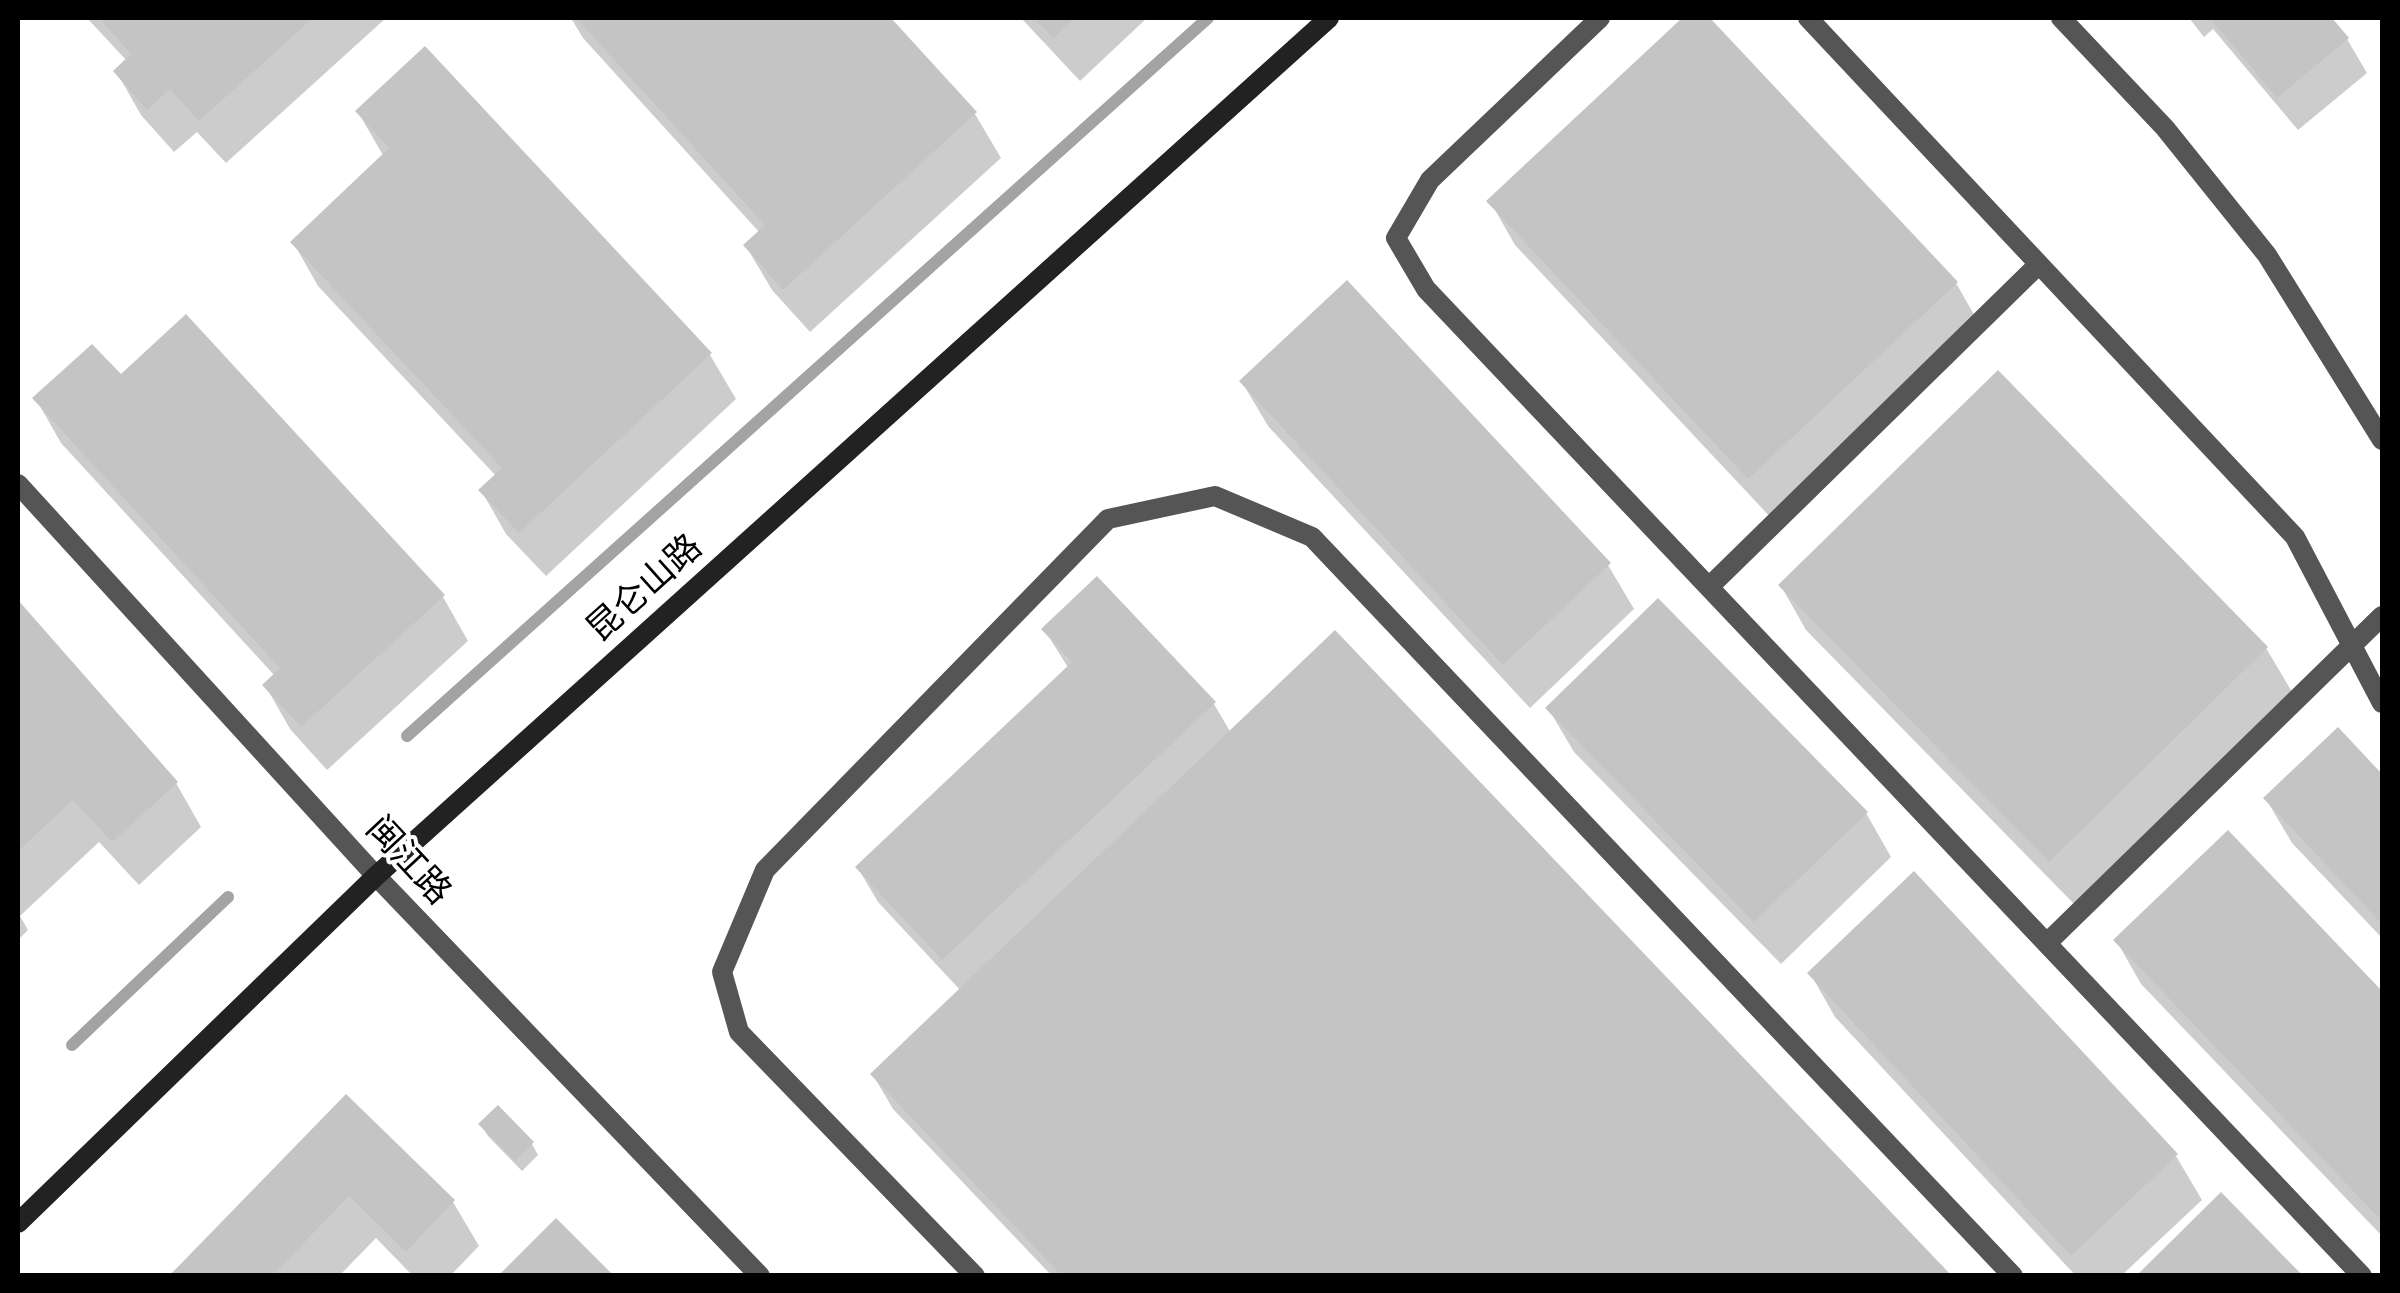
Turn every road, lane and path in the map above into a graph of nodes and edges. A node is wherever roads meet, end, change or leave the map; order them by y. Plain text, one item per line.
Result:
1 (1329, 18) edge
2 (1600, 18) edge
3 (1808, 18) edge
4 (2061, 18) edge
5 (2039, 264) junction
6 (2382, 440) edge
7 (18, 484) edge
8 (1709, 587) junction
9 (2382, 616) edge
10 (2352, 645) junction
11 (2382, 703) edge
12 (376, 876) junction
13 (2046, 943) junction
14 (18, 1224) edge
15 (760, 1276) edge
16 (974, 1276) edge
17 (2012, 1276) edge
18 (2362, 1276) edge

1 - 12 main road, 昆仑山路
2 - 8 street
3 - 5 street
4 - 6 street
5 - 8 street
5 - 10 street
7 - 12 street, 闽江路
8 - 13 street
9 - 10 street
10 - 11 street
10 - 13 street
12 - 14 main road, 昆仑山路
12 - 15 street, 闽江路
13 - 18 street
16 - 17 street

